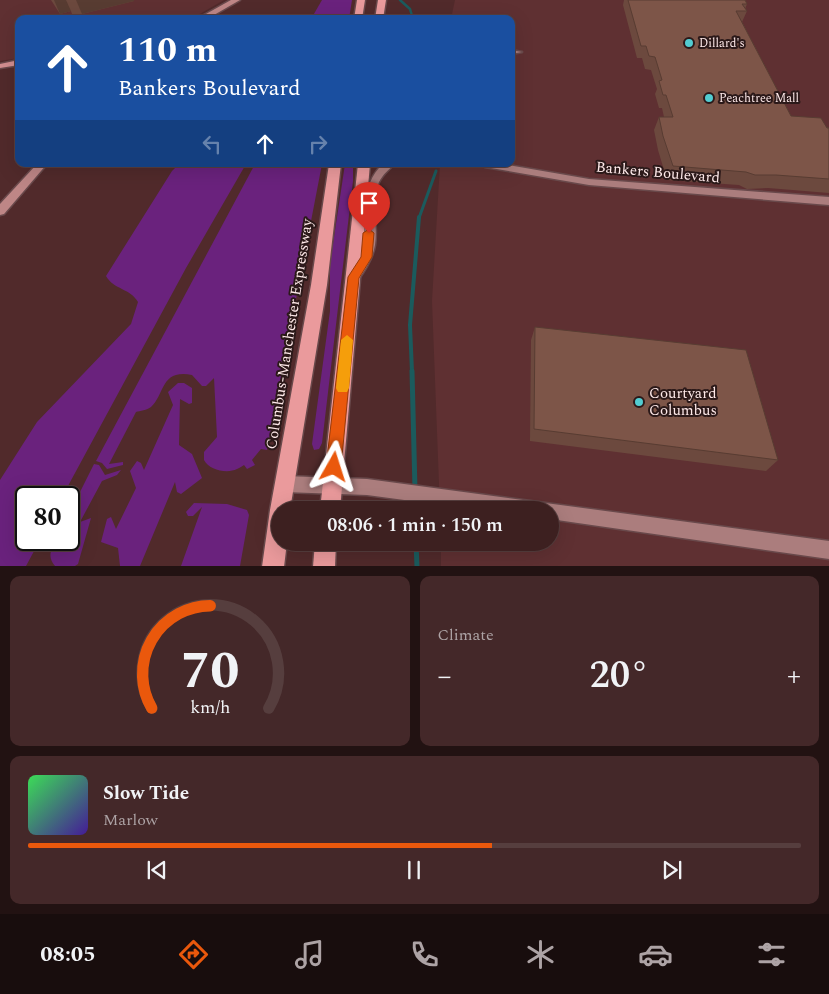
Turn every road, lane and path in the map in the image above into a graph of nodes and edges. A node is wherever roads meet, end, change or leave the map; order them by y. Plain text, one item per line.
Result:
1 (236, 0) edge
2 (361, 0) edge
3 (382, 0) edge
4 (208, 15) edge
5 (359, 15) edge
6 (380, 15) edge
7 (15, 63) edge
8 (0, 66) edge
9 (39, 167) edge
10 (335, 167) edge
11 (364, 167) edge
12 (385, 167) edge
13 (503, 167) edge
14 (829, 201) edge
15 (0, 211) edge
16 (354, 277) junction
17 (284, 484) junction
18 (332, 485) junction
19 (282, 501) edge
20 (331, 501) edge
21 (476, 501) edge
22 (559, 512) edge
23 (829, 550) edge
24 (275, 551) edge
25 (325, 551) edge
26 (273, 566) edge
27 (324, 566) edge

1 - 4 main road
2 - 5 highway
3 - 6 highway
7 - 8 main road
9 - 15 main road
10 - 17 highway, Columbus-Manchester Expressway
11 - 16 highway
12 - 16 street
13 - 14 street, Bankers Boulevard
16 - 18 highway
17 - 18 street
17 - 19 highway, Columbus-Manchester Expressway
18 - 20 highway
18 - 21 street
22 - 23 street
24 - 26 highway, Columbus-Manchester Expressway
25 - 27 highway

